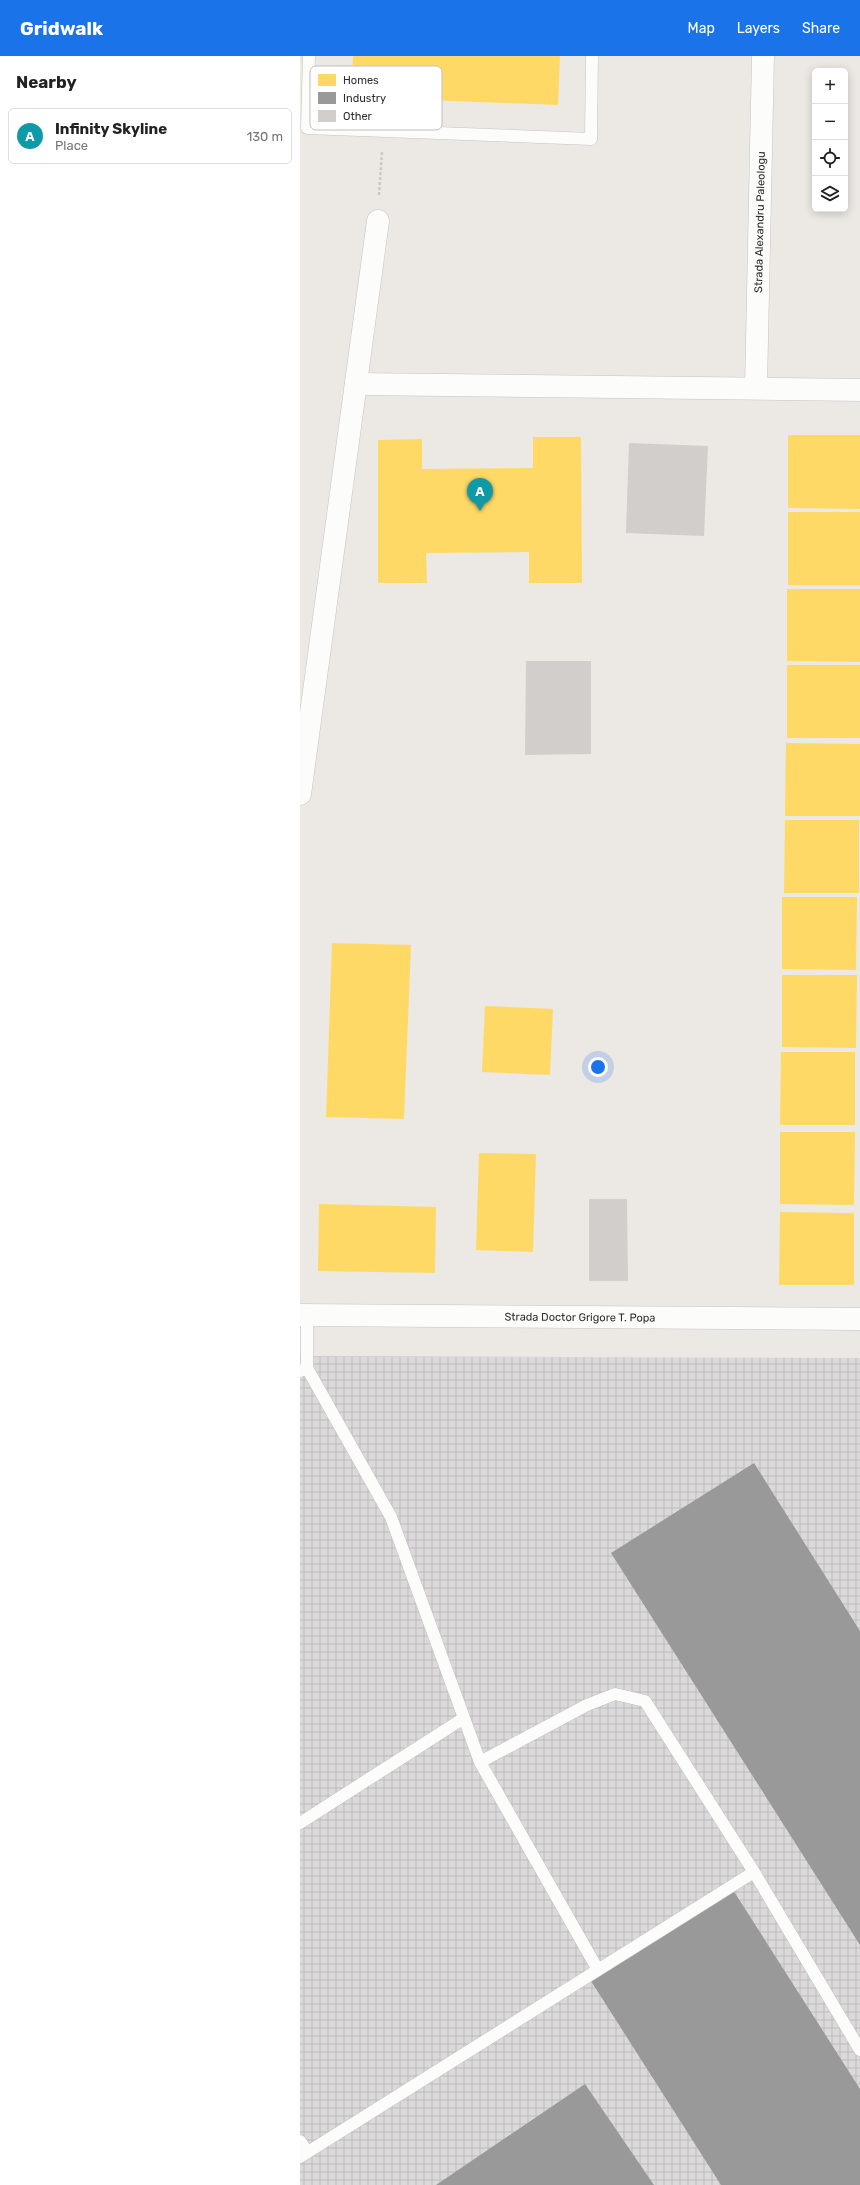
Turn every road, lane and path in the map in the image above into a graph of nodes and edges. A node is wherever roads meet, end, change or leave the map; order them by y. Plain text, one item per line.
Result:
1 (309, 56) edge
2 (592, 56) edge
3 (763, 56) edge
4 (310, 128) edge
5 (358, 130) edge
6 (383, 131) junction
7 (378, 221) joint
8 (356, 384) junction
9 (756, 388) junction
10 (860, 390) edge
11 (300, 794) edge
12 (303, 1315) edge
13 (860, 1319) edge
14 (303, 1369) edge
15 (464, 1718) junction
16 (480, 1762) junction
17 (300, 1823) edge
18 (754, 1872) junction
19 (598, 1970) junction
20 (860, 2050) edge
21 (300, 2141) edge
22 (304, 2155) edge

1 - 4 lane
2 - 6 lane
3 - 9 street, Strada Alexandru Paleologu
5 - 6 lane
6 - 7 path
7 - 8 street
8 - 9 street
8 - 11 street
9 - 10 street
12 - 13 street, Strada Doctor Grigore T. Popa
12 - 14 lane
14 - 15 lane
15 - 16 lane
15 - 17 lane
16 - 18 lane
16 - 19 lane
18 - 19 lane
18 - 20 lane
19 - 22 lane
21 - 22 lane

